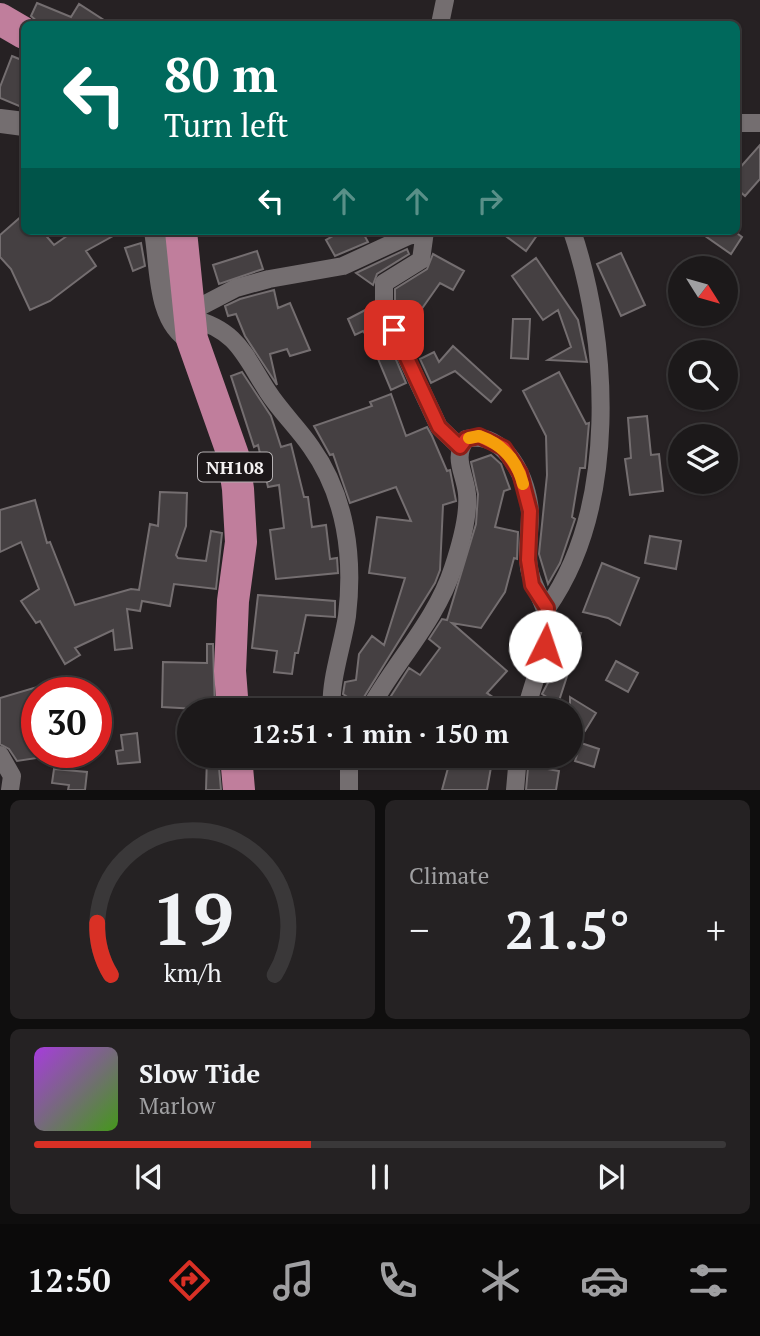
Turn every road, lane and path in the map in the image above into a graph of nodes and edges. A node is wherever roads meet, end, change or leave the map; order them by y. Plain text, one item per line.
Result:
1 (445, 0) edge
2 (0, 19) edge
3 (441, 21) edge
4 (21, 31) edge
5 (0, 121) edge
6 (740, 123) edge
7 (760, 123) edge
8 (21, 124) edge
9 (157, 235) edge
10 (181, 235) edge
11 (418, 235) edge
12 (425, 235) edge
13 (573, 235) edge
14 (191, 323) junction
15 (460, 447) junction
16 (547, 608) junction
17 (232, 698) edge
18 (330, 698) edge
19 (377, 698) edge
20 (530, 698) edge
21 (0, 755) edge
22 (237, 768) edge
23 (349, 768) edge
24 (516, 768) edge
25 (10, 790) edge
26 (239, 790) edge
27 (349, 790) edge
28 (515, 790) edge

1 - 3 street
2 - 4 highway
5 - 8 street
6 - 7 street
9 - 14 street
10 - 14 highway, NH108
11 - 14 street
12 - 15 street
13 - 16 street
14 - 17 highway, NH108
14 - 18 street
15 - 16 street
15 - 19 street
16 - 20 street
21 - 25 street
22 - 26 highway
23 - 27 street
24 - 28 street

